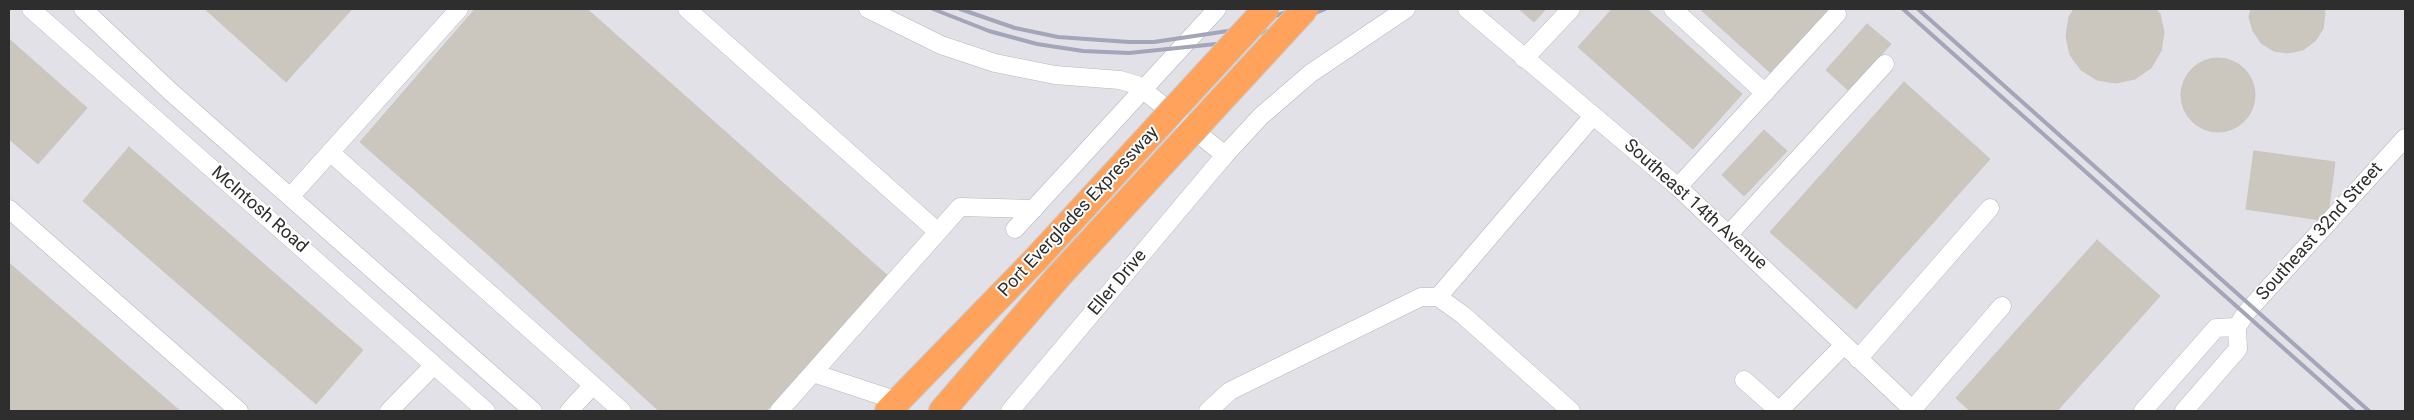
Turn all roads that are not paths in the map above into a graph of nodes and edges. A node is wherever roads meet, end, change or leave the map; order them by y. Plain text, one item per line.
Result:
1 (31, 9) edge
2 (83, 9) edge
3 (459, 9) edge
4 (687, 9) edge
5 (868, 9) edge
6 (1218, 9) edge
7 (1266, 9) edge
8 (1305, 9) edge
9 (1406, 9) edge
10 (1467, 9) edge
11 (1572, 9) edge
12 (1673, 9) edge
13 (1837, 14) dead end
14 (1524, 59) junction
15 (1885, 64) dead end
16 (1145, 89) junction
17 (1766, 93) junction
18 (1593, 116) junction
19 (2405, 138) edge
20 (330, 152) junction
21 (1225, 155) junction
22 (1678, 187) junction
23 (290, 197) junction
24 (1034, 208) junction
25 (1990, 208) dead end
26 (9, 209) edge
27 (1015, 230) dead end
28 (938, 232) junction
29 (1729, 234) junction
30 (1438, 297) junction
31 (2002, 306) dead end
32 (2237, 327) junction
33 (1844, 344) junction
34 (1858, 358) junction
35 (434, 365) junction
36 (813, 373) junction
37 (1744, 380) dead end
38 (593, 385) junction
39 (893, 406) edge
40 (787, 408) edge
41 (1909, 409) edge
42 (392, 410) edge
43 (483, 410) edge
44 (239, 411) edge
45 (534, 411) edge
46 (569, 411) edge
47 (622, 411) edge
48 (942, 411) edge
49 (1010, 411) edge
50 (1208, 411) edge
51 (1571, 411) edge
52 (1779, 411) edge
53 (2143, 411) edge
54 (2184, 411) edge

1 - 35 street, McIntosh Road
2 - 23 street, McIntosh Road
3 - 20 street
4 - 28 street
5 - 16 street
6 - 16 street
7 - 39 highway, Port Everglades Expressway, bridge
8 - 48 highway, Port Everglades Expressway, bridge
9 - 21 street, Eller Drive
10 - 14 street, Southeast 14th Avenue
11 - 14 street
12 - 17 street
13 - 17 street
14 - 18 street, Southeast 14th Avenue
15 - 29 street
16 - 21 street
16 - 24 street
17 - 22 street
18 - 22 street, Southeast 14th Avenue
18 - 30 street
19 - 32 street, Southeast 32nd Street
20 - 23 street
20 - 38 street
21 - 49 street, Eller Drive
22 - 29 street, Southeast 14th Avenue
23 - 45 street, McIntosh Road
24 - 27 street
24 - 28 street
25 - 34 street
26 - 44 street
28 - 36 street
29 - 33 street, Southeast 14th Avenue
30 - 50 street
30 - 51 street
31 - 41 street
32 - 53 street
32 - 54 street
33 - 34 street, Southeast 14th Avenue
33 - 52 street
34 - 41 street, Southeast 14th Avenue
35 - 42 street
35 - 43 street, McIntosh Road
36 - 39 street
36 - 40 street
37 - 52 street
38 - 46 street
38 - 47 street

